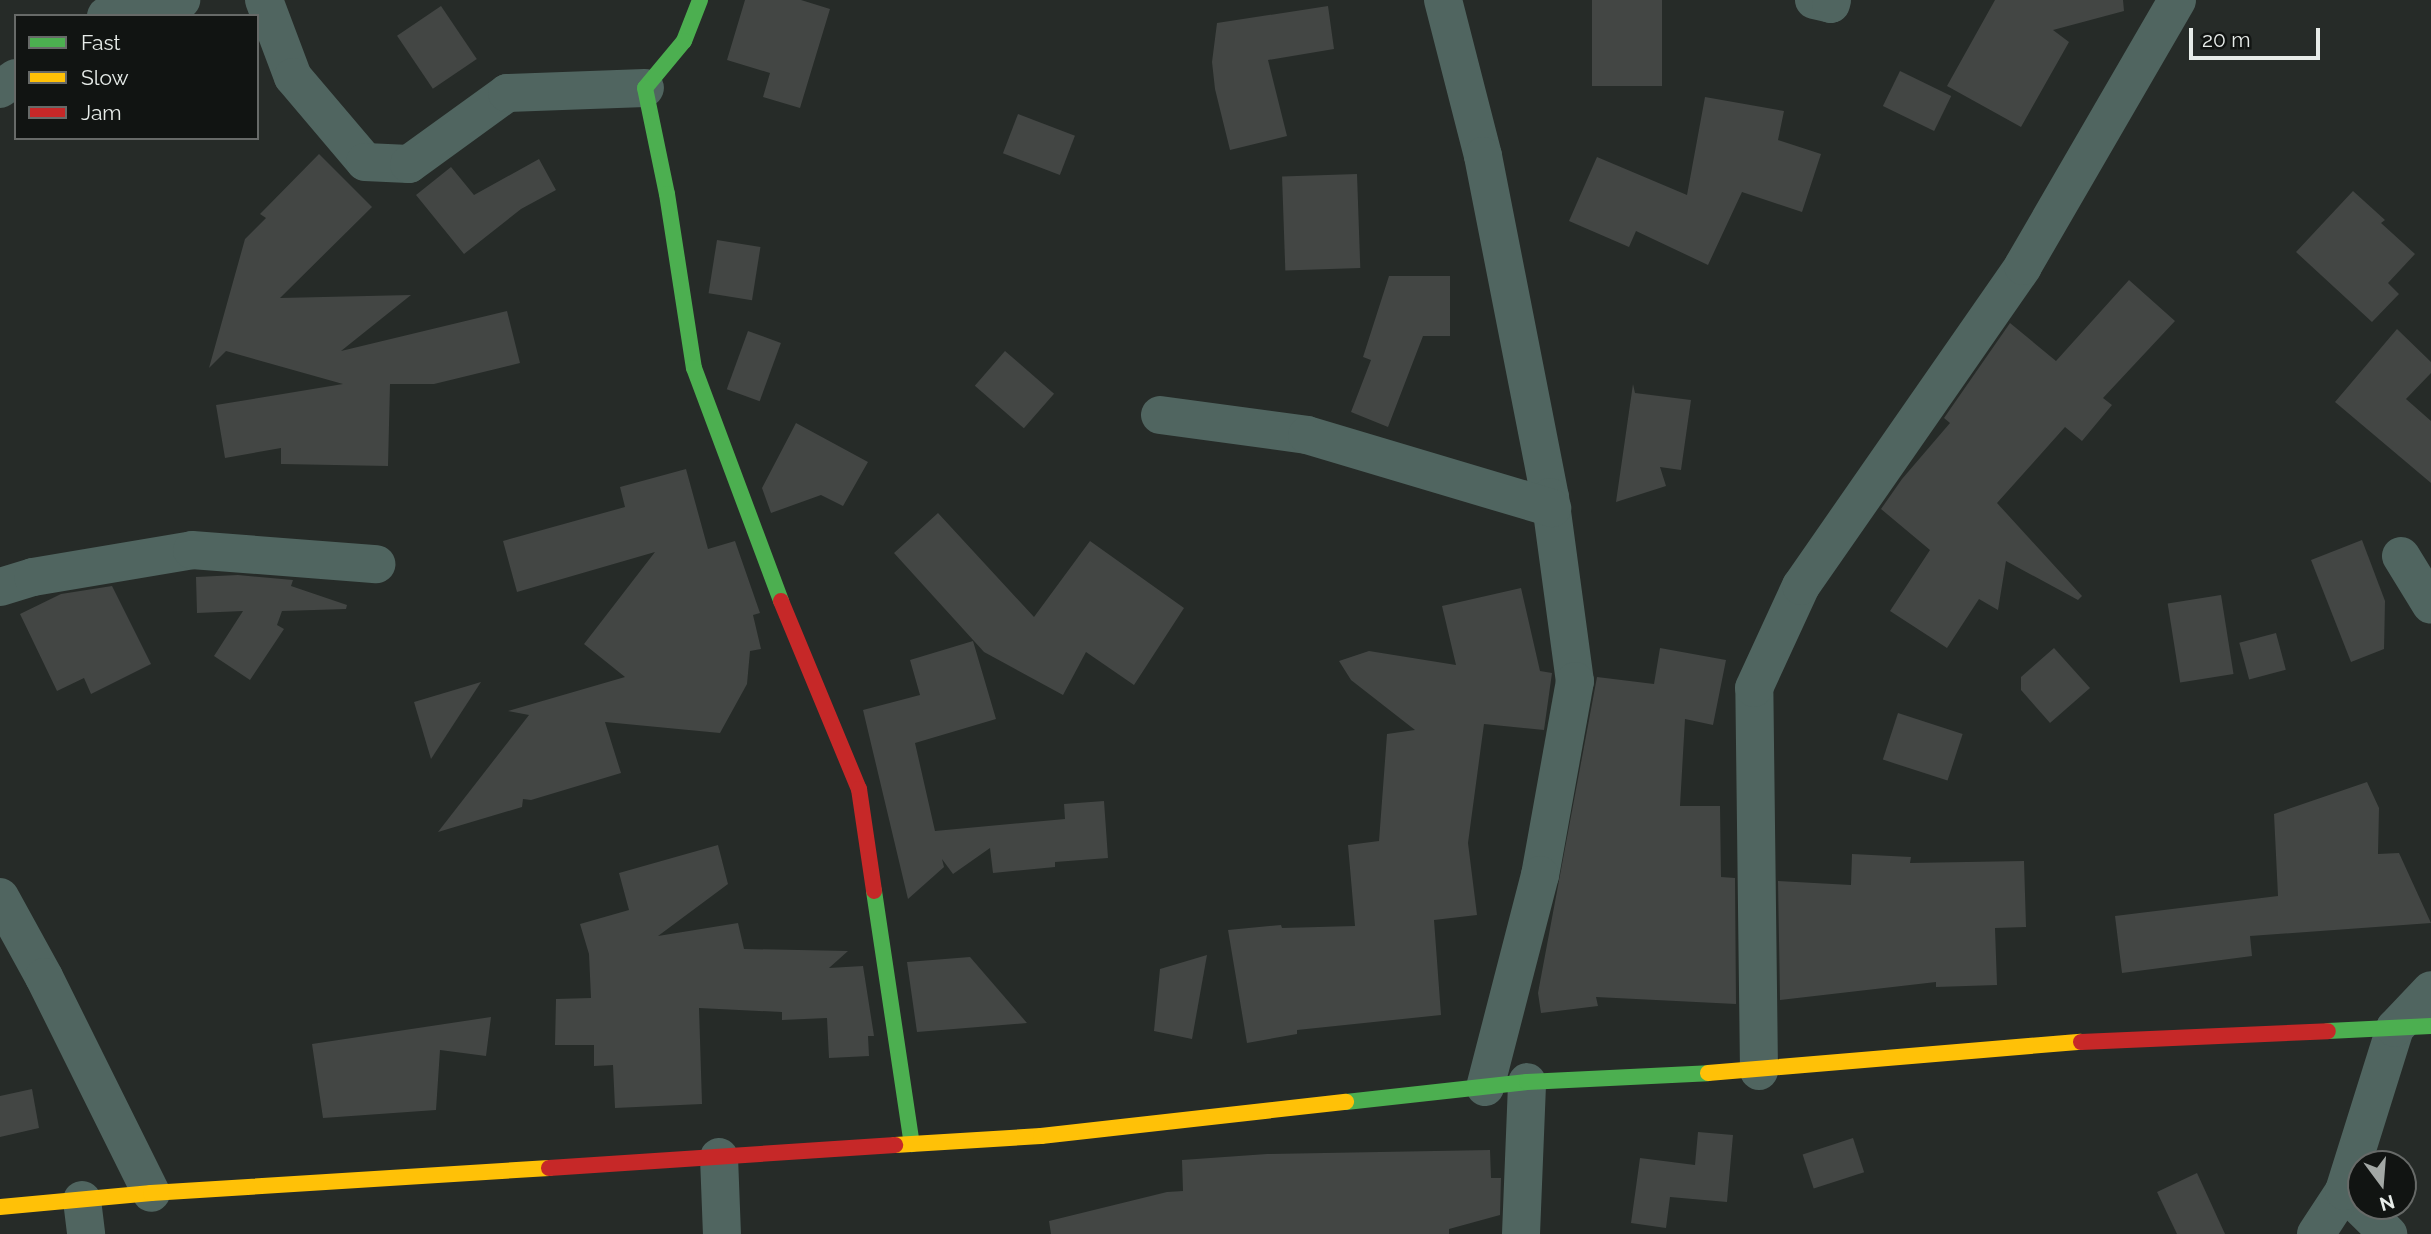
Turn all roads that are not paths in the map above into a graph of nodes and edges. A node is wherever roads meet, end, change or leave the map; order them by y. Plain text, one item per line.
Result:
1 (181, 0) edge
2 (264, 0) edge
3 (699, 0) edge
4 (1443, 0) edge
5 (1814, 0) edge
6 (1832, 0) edge
7 (2177, 0) edge
8 (115, 14) edge
9 (645, 88) junction
10 (1160, 415) dead end
11 (1552, 508) junction
12 (2401, 556) dead end
13 (376, 564) dead end
14 (0, 587) edge
15 (2431, 605) edge
16 (0, 898) edge
17 (2431, 990) edge
18 (2413, 1027) edge
19 (1759, 1071) junction
20 (1527, 1082) junction
21 (1485, 1087) junction
22 (912, 1144) junction
23 (719, 1157) junction
24 (2344, 1191) junction
25 (151, 1193) junction
26 (0, 1207) edge
27 (84, 1217) edge
28 (722, 1234) edge
29 (1521, 1234) edge
30 (2316, 1234) edge
31 (2388, 1234) edge

1 - 8 street
2 - 9 street
3 - 9 street
4 - 11 street
5 - 6 street
7 - 19 street
9 - 22 street
10 - 11 street
11 - 21 street
12 - 15 street
13 - 14 street
16 - 25 street
17 - 18 street
18 - 19 street
18 - 24 street
19 - 20 street
20 - 21 street
20 - 29 street
21 - 22 street
22 - 23 street
23 - 25 street
23 - 28 street
24 - 30 street
24 - 31 street
25 - 27 street
26 - 27 street

